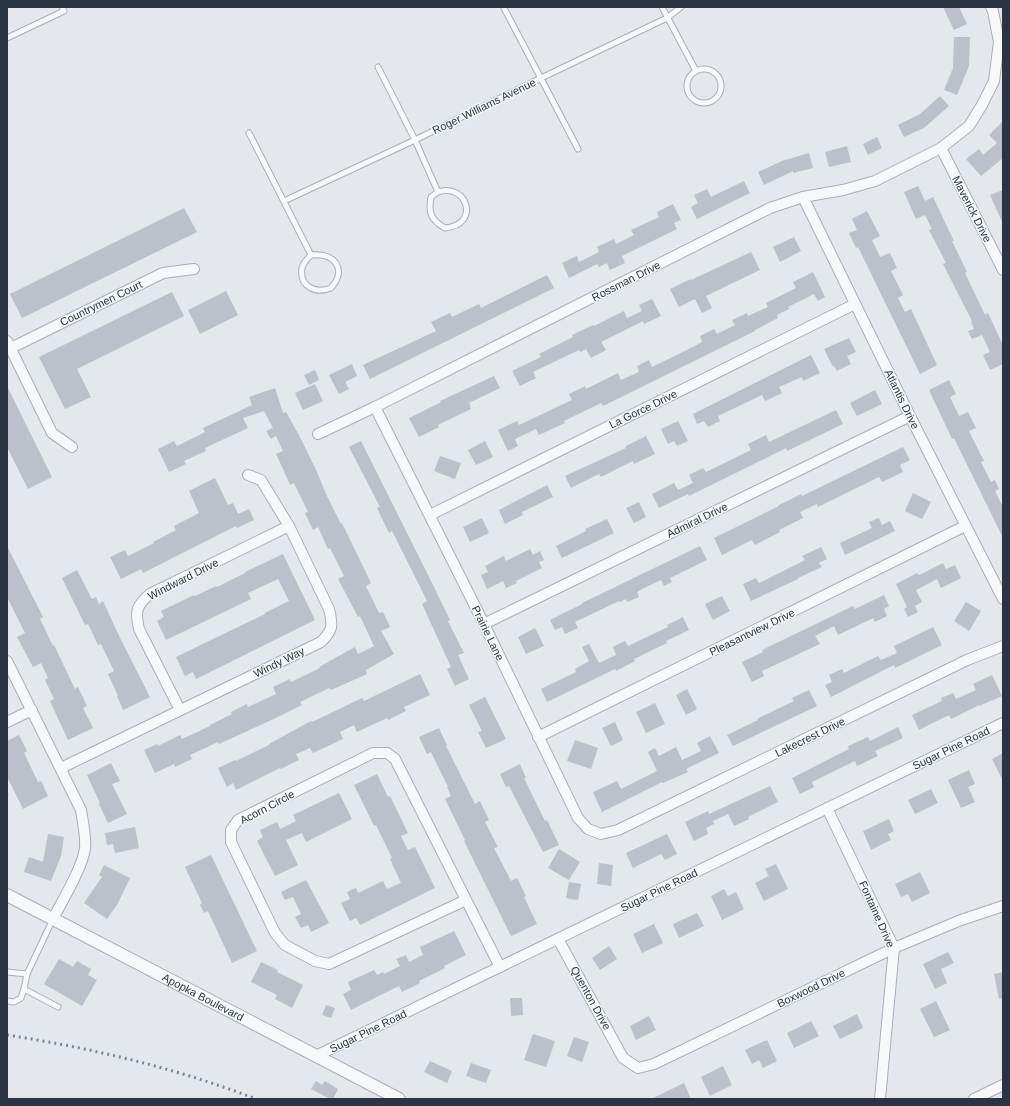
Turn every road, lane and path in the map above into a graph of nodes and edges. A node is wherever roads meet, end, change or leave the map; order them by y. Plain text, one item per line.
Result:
1 (62, 7) edge
2 (662, 7) edge
3 (681, 7) edge
4 (991, 7) edge
5 (504, 8) dead end
6 (667, 18) junction
7 (7, 38) edge
8 (378, 67) dead end
9 (696, 71) junction
10 (540, 79) junction
11 (249, 133) dead end
12 (415, 140) junction
13 (941, 148) junction
14 (578, 149) dead end
15 (438, 192) junction
16 (803, 197) junction
17 (284, 201) junction
18 (311, 255) junction
19 (194, 269) dead end
20 (1003, 270) edge
21 (855, 304) junction
22 (9, 345) edge
23 (374, 407) junction
24 (910, 416) junction
25 (318, 434) dead end
26 (72, 447) dead end
27 (248, 475) dead end
28 (430, 515) junction
29 (289, 526) junction
30 (965, 526) junction
31 (1003, 599) edge
32 (484, 624) junction
33 (1003, 646) edge
34 (7, 661) edge
35 (32, 710) junction
36 (180, 710) junction
37 (7, 722) edge
38 (1003, 723) edge
39 (538, 737) junction
40 (61, 768) junction
41 (827, 808) junction
42 (618, 830) joint
43 (7, 895) edge
44 (466, 900) junction
45 (1003, 906) edge
46 (53, 919) junction
47 (558, 939) junction
48 (894, 948) junction
49 (500, 967) junction
50 (7, 972) edge
51 (27, 974) junction
52 (24, 989) junction
53 (7, 1001) edge
54 (58, 1006) dead end
55 (316, 1056) junction
56 (623, 1058) joint
57 (1003, 1085) edge
58 (399, 1099) edge
59 (880, 1099) edge
60 (974, 1099) edge

1 - 7 lane
2 - 6 lane
3 - 6 lane, Roger Williams Avenue
4 - 13 street, Rossman Drive
5 - 10 lane
6 - 9 lane
6 - 10 lane, Roger Williams Avenue
8 - 12 lane
9 - 9 lane
10 - 12 lane, Roger Williams Avenue
10 - 14 lane
11 - 17 lane
12 - 15 lane
12 - 17 lane, Roger Williams Avenue
13 - 16 street, Rossman Drive
13 - 20 street, Maverick Drive
15 - 15 lane
16 - 21 street, Atlantis Drive
16 - 23 street, Rossman Drive
17 - 18 lane
18 - 18 lane
19 - 22 street, Countrymen Court
21 - 24 street, Atlantis Drive
21 - 28 street, La Gorce Drive
22 - 26 street
23 - 25 street, Rossman Drive
23 - 28 street, Prairie Lane
24 - 30 street, Atlantis Drive
24 - 32 street, Admiral Drive
27 - 29 street, Windy Way
28 - 32 street, Prairie Lane
29 - 36 street, Windy Way
29 - 36 street, Windward Drive
30 - 31 street, Atlantis Drive
30 - 39 street, Pleasantview Drive
32 - 39 street, Prairie Lane
33 - 42 street, Lakecrest Drive
34 - 35 street
35 - 37 street
35 - 40 street
36 - 40 street, Windy Way
38 - 41 street, Sugar Pine Road
39 - 42 street, Prairie Lane
40 - 46 street
41 - 47 street, Sugar Pine Road
41 - 48 street, Fontaine Drive
43 - 46 street, Apopka Boulevard
44 - 44 street, Acorn Circle
44 - 49 street, Acorn Circle
45 - 48 street, Boxwood Drive
46 - 51 lane
46 - 55 street, Apopka Boulevard
47 - 49 street, Sugar Pine Road
47 - 56 street, Quenton Drive
48 - 56 street, Boxwood Drive
48 - 59 street, Fontaine Drive
49 - 55 street, Sugar Pine Road
50 - 51 lane
51 - 52 lane
52 - 53 lane
52 - 54 lane
55 - 58 street, Apopka Boulevard
57 - 60 street

